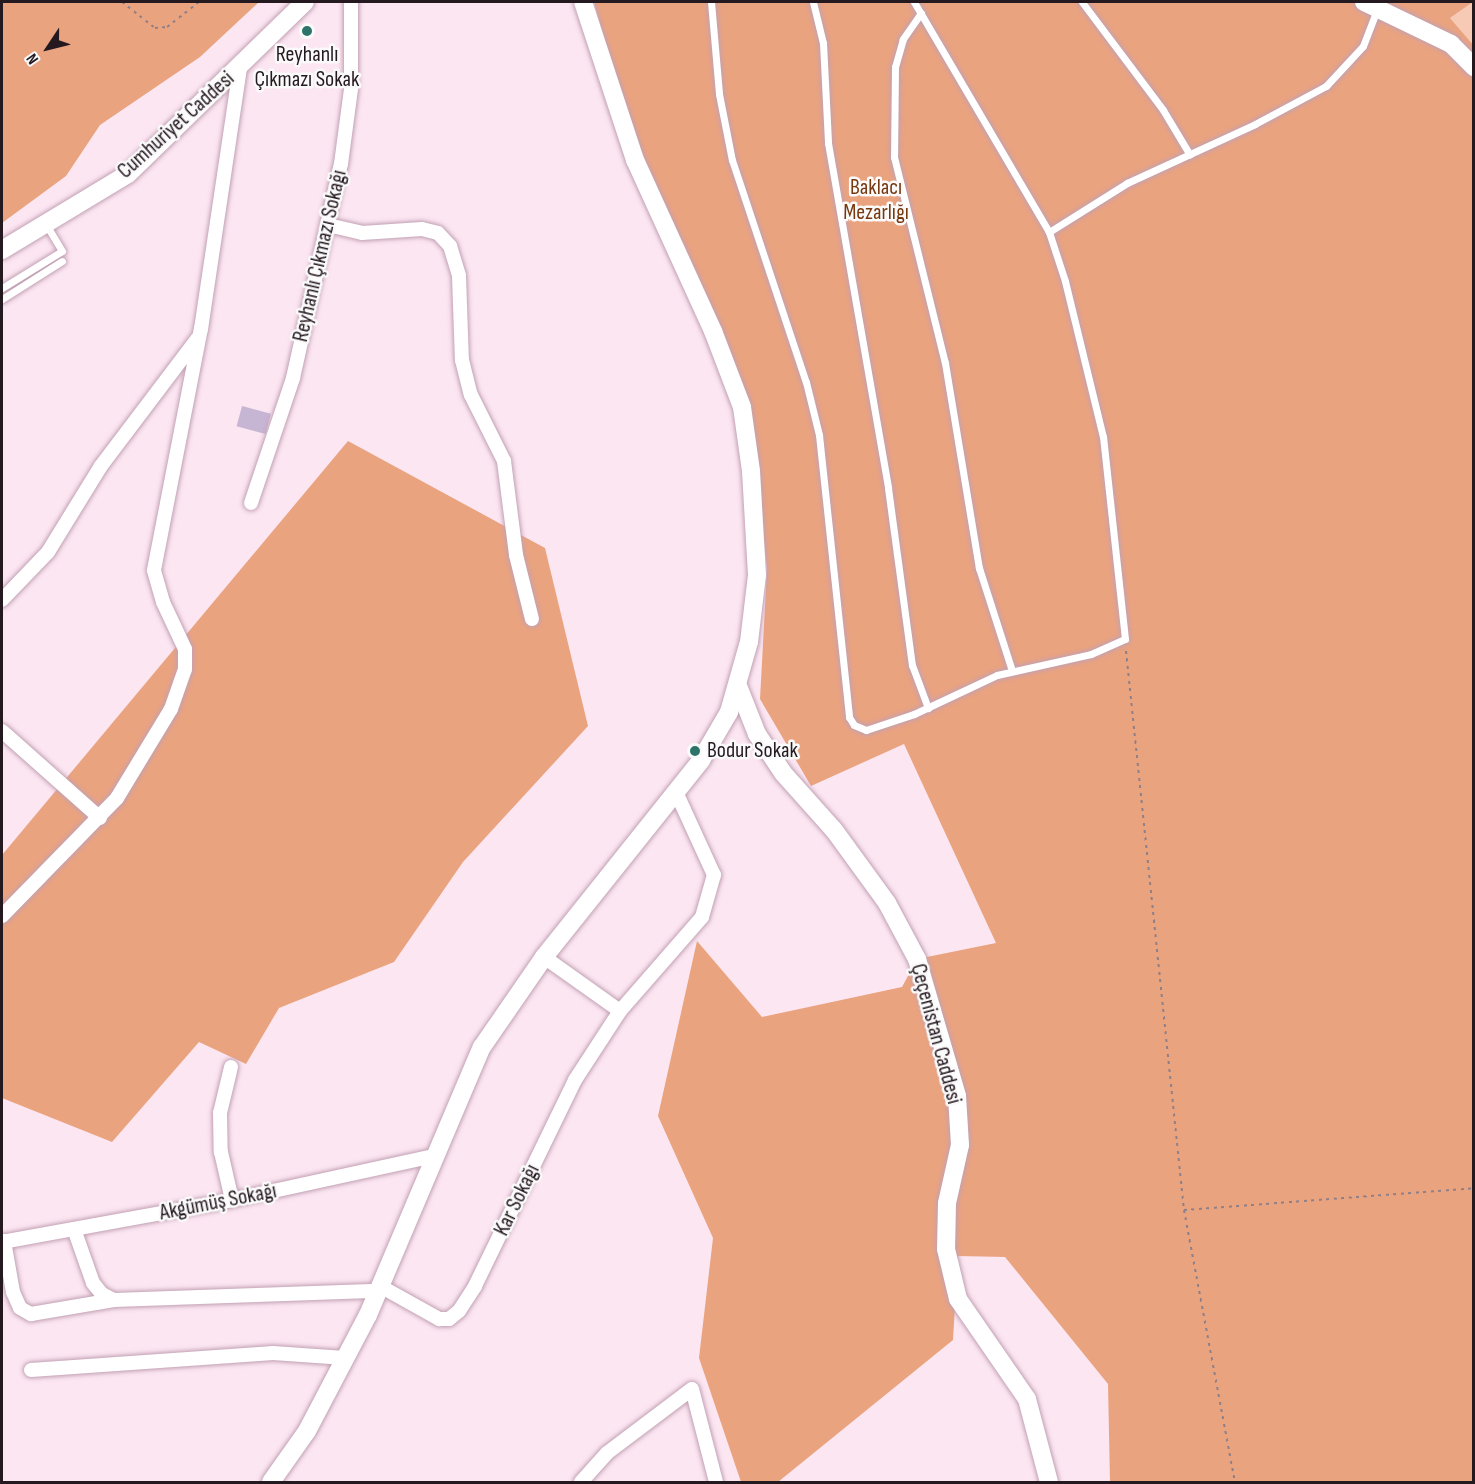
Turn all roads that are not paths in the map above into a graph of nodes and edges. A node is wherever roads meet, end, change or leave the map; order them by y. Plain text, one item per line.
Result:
1 (305, 2) edge
2 (351, 2) edge
3 (584, 2) edge
4 (711, 2) edge
5 (813, 2) edge
6 (914, 2) edge
7 (1082, 2) edge
8 (1371, 5) edge
9 (921, 13) junction
10 (240, 67) junction
11 (1473, 67) edge
12 (1190, 155) junction
13 (45, 224) junction
14 (328, 225) junction
15 (1049, 232) junction
16 (2, 250) edge
17 (62, 261) dead end
18 (2, 288) edge
19 (2, 299) edge
20 (200, 335) junction
21 (252, 503) dead end
22 (2, 600) edge
23 (532, 619) dead end
24 (1012, 671) junction
25 (738, 686) junction
26 (928, 708) junction
27 (2, 731) edge
28 (676, 792) junction
29 (100, 818) junction
30 (2, 916) edge
31 (544, 957) junction
32 (620, 1011) junction
33 (231, 1067) dead end
34 (433, 1156) junction
35 (232, 1200) junction
36 (74, 1229) junction
37 (3, 1241) edge
38 (379, 1288) junction
39 (114, 1300) junction
40 (345, 1358) junction
41 (31, 1370) dead end
42 (272, 1482) edge
43 (581, 1482) edge
44 (716, 1482) edge
45 (1049, 1482) edge

1 - 10 street, Cumhuriyet Caddesi
2 - 14 street, Reyhanlı Çıkmazı Sokağı
3 - 25 street
4 - 26 lane
5 - 26 lane
6 - 9 lane
7 - 12 lane
8 - 11 street
8 - 12 lane
9 - 15 lane
9 - 24 lane
10 - 13 street, Cumhuriyet Caddesi
10 - 20 street
12 - 15 lane
13 - 16 street, Cumhuriyet Caddesi
13 - 18 lane
14 - 21 street, Reyhanlı Çıkmazı Sokağı
14 - 23 street
15 - 24 lane
17 - 19 lane
20 - 22 street
20 - 29 street
24 - 26 lane
25 - 28 street
25 - 45 street, Çeçenistan Caddesi
27 - 29 street
28 - 31 street
28 - 32 street
29 - 30 street
31 - 32 street
31 - 34 street
32 - 38 street, Kar Sokağı
33 - 35 street
34 - 35 street, Akgümüş Sokağı
34 - 38 street
35 - 36 street, Akgümüş Sokağı
36 - 37 street, Akgümüş Sokağı
36 - 39 street
37 - 39 street
38 - 39 street
38 - 40 street
40 - 41 street
40 - 42 street
43 - 44 street

